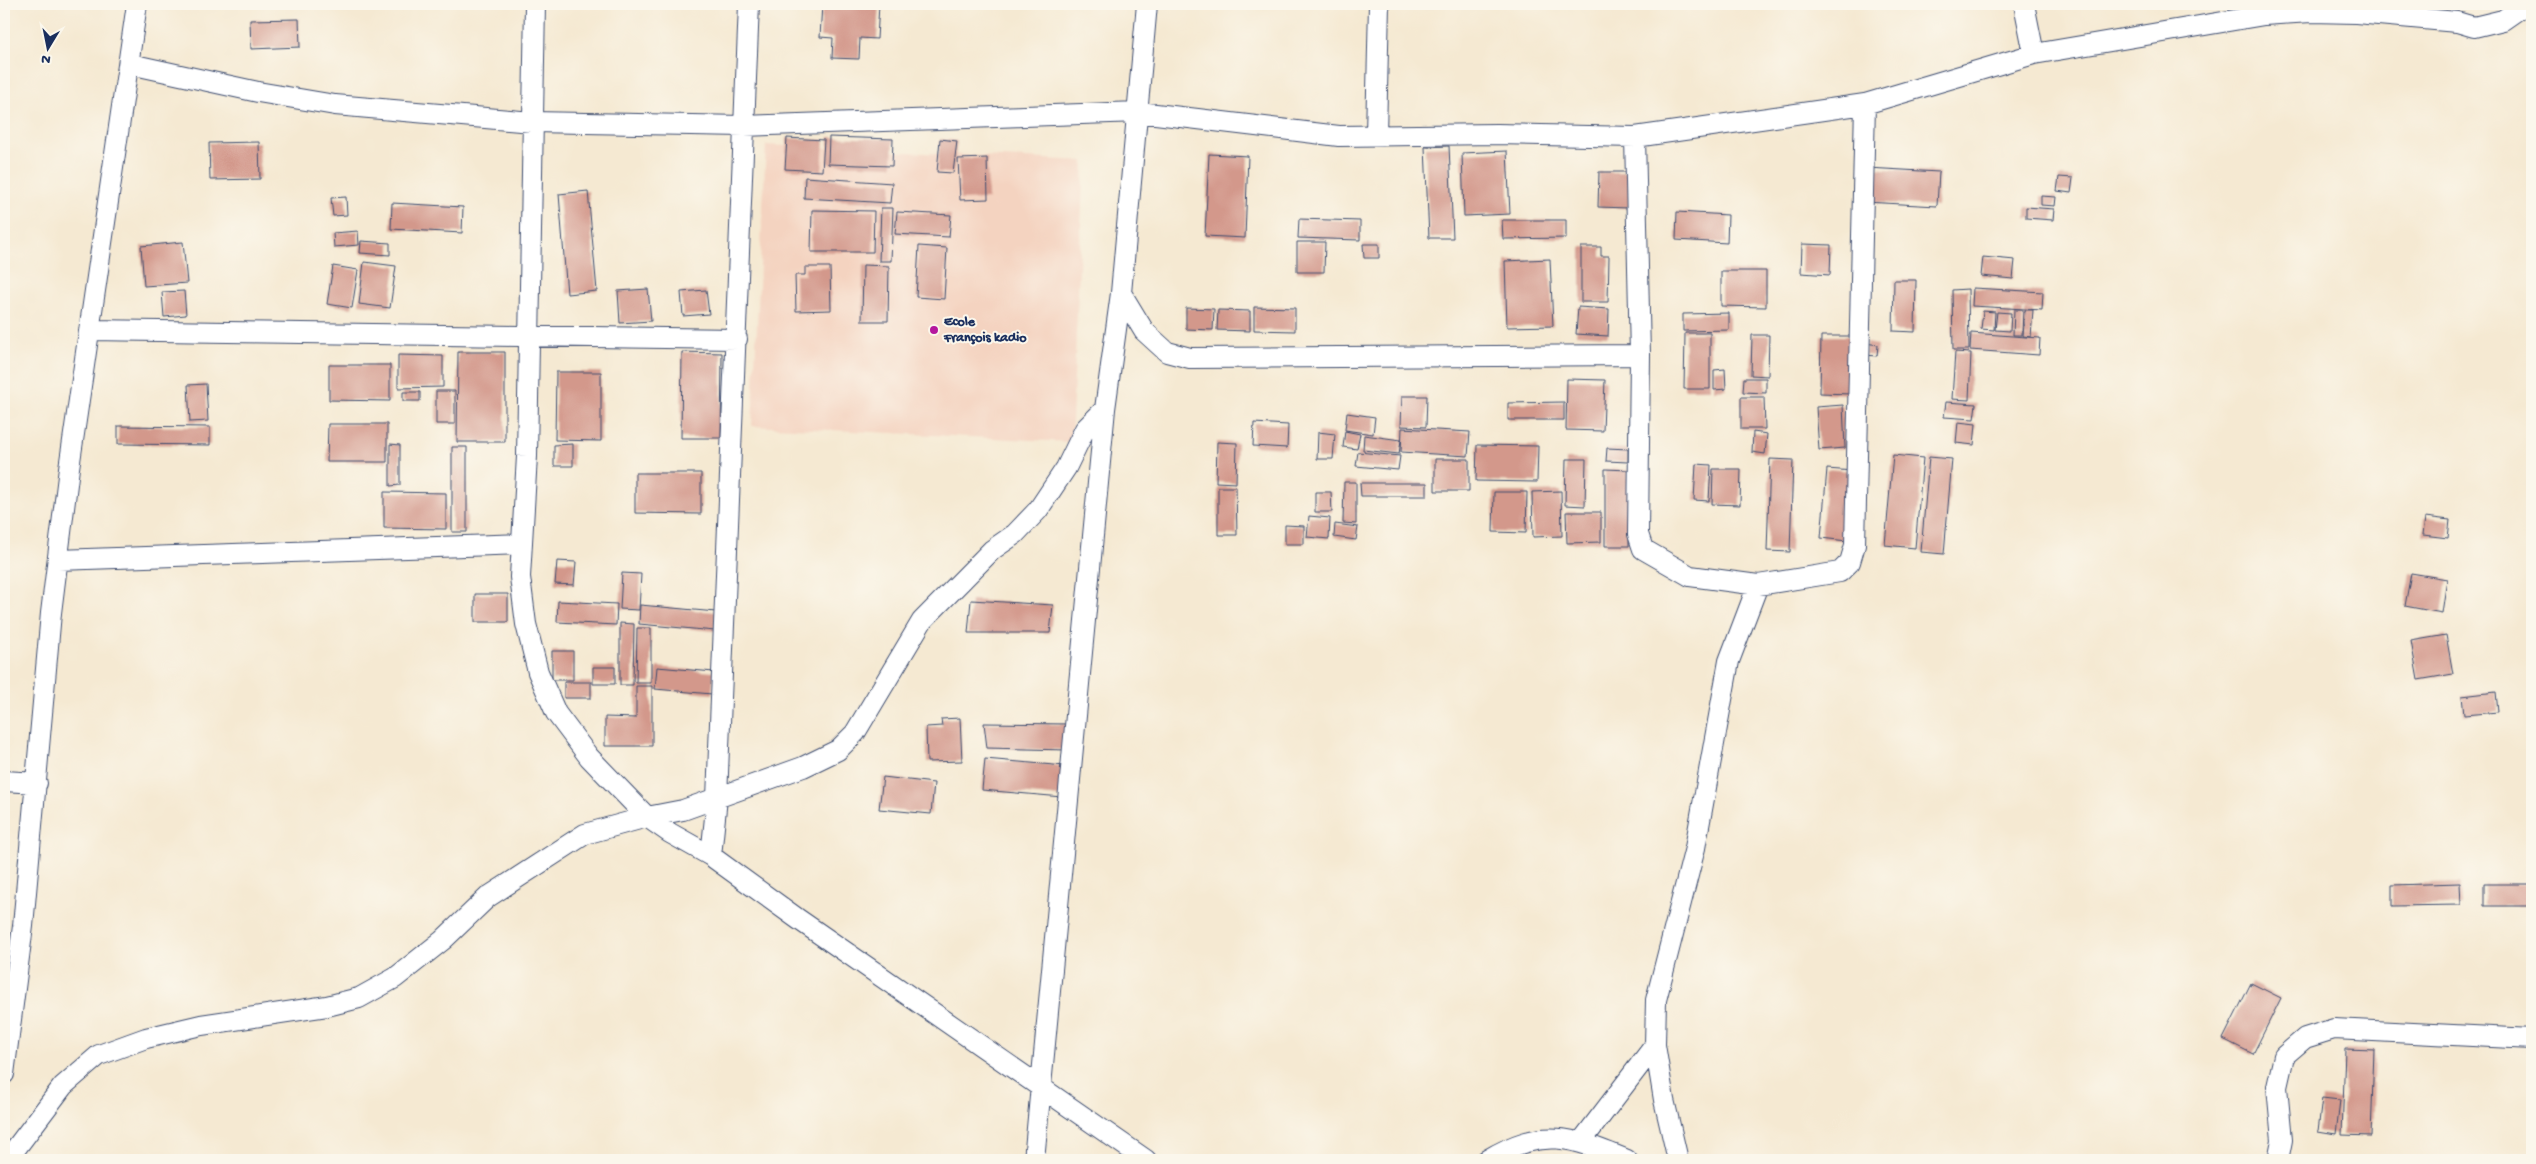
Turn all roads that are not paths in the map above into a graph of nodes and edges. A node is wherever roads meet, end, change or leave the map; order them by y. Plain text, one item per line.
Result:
1 (138, 4) edge
2 (534, 4) edge
3 (749, 4) edge
4 (1147, 4) edge
5 (1379, 4) edge
6 (2024, 4) edge
7 (2526, 4) edge
8 (2034, 54) junction
9 (130, 64) junction
10 (1865, 104) junction
11 (1139, 112) junction
12 (532, 122) junction
13 (744, 126) junction
14 (1376, 135) junction
15 (1635, 137) junction
16 (1121, 293) junction
17 (90, 330) junction
18 (529, 338) junction
19 (737, 339) junction
20 (1640, 355) junction
21 (1105, 409) junction
22 (522, 544) junction
23 (58, 560) junction
24 (1758, 585) junction
25 (4, 781) edge
26 (37, 784) junction
27 (717, 798) junction
28 (647, 817) junction
29 (711, 856) junction
30 (2532, 1039) edge
31 (1655, 1045) junction
32 (4, 1074) edge
33 (1041, 1088) junction
34 (1581, 1142) junction
35 (7, 1160) edge
36 (1034, 1160) edge
37 (1146, 1160) edge
38 (1487, 1160) edge
39 (1627, 1160) edge
40 (1678, 1160) edge
41 (2278, 1160) edge

1 - 9 street
2 - 12 street
3 - 13 street
4 - 11 street
5 - 14 street
6 - 8 street
7 - 8 street
8 - 10 street
9 - 12 street
9 - 17 street
10 - 15 street
10 - 24 street
11 - 13 street
11 - 14 street
11 - 16 street
12 - 13 street
12 - 18 street
13 - 19 street
14 - 15 street
15 - 20 street
16 - 20 street
16 - 21 street
17 - 18 street
17 - 23 street
18 - 19 street
18 - 22 street
19 - 27 street
20 - 24 street
21 - 27 street
21 - 33 street
22 - 23 street
22 - 28 street
23 - 26 street
24 - 31 street
25 - 26 street
26 - 32 street
27 - 28 street
27 - 29 street
28 - 29 street
28 - 35 street
29 - 33 street
30 - 41 street
31 - 34 street
31 - 40 street
33 - 36 street
33 - 37 street
34 - 38 street
34 - 39 street

